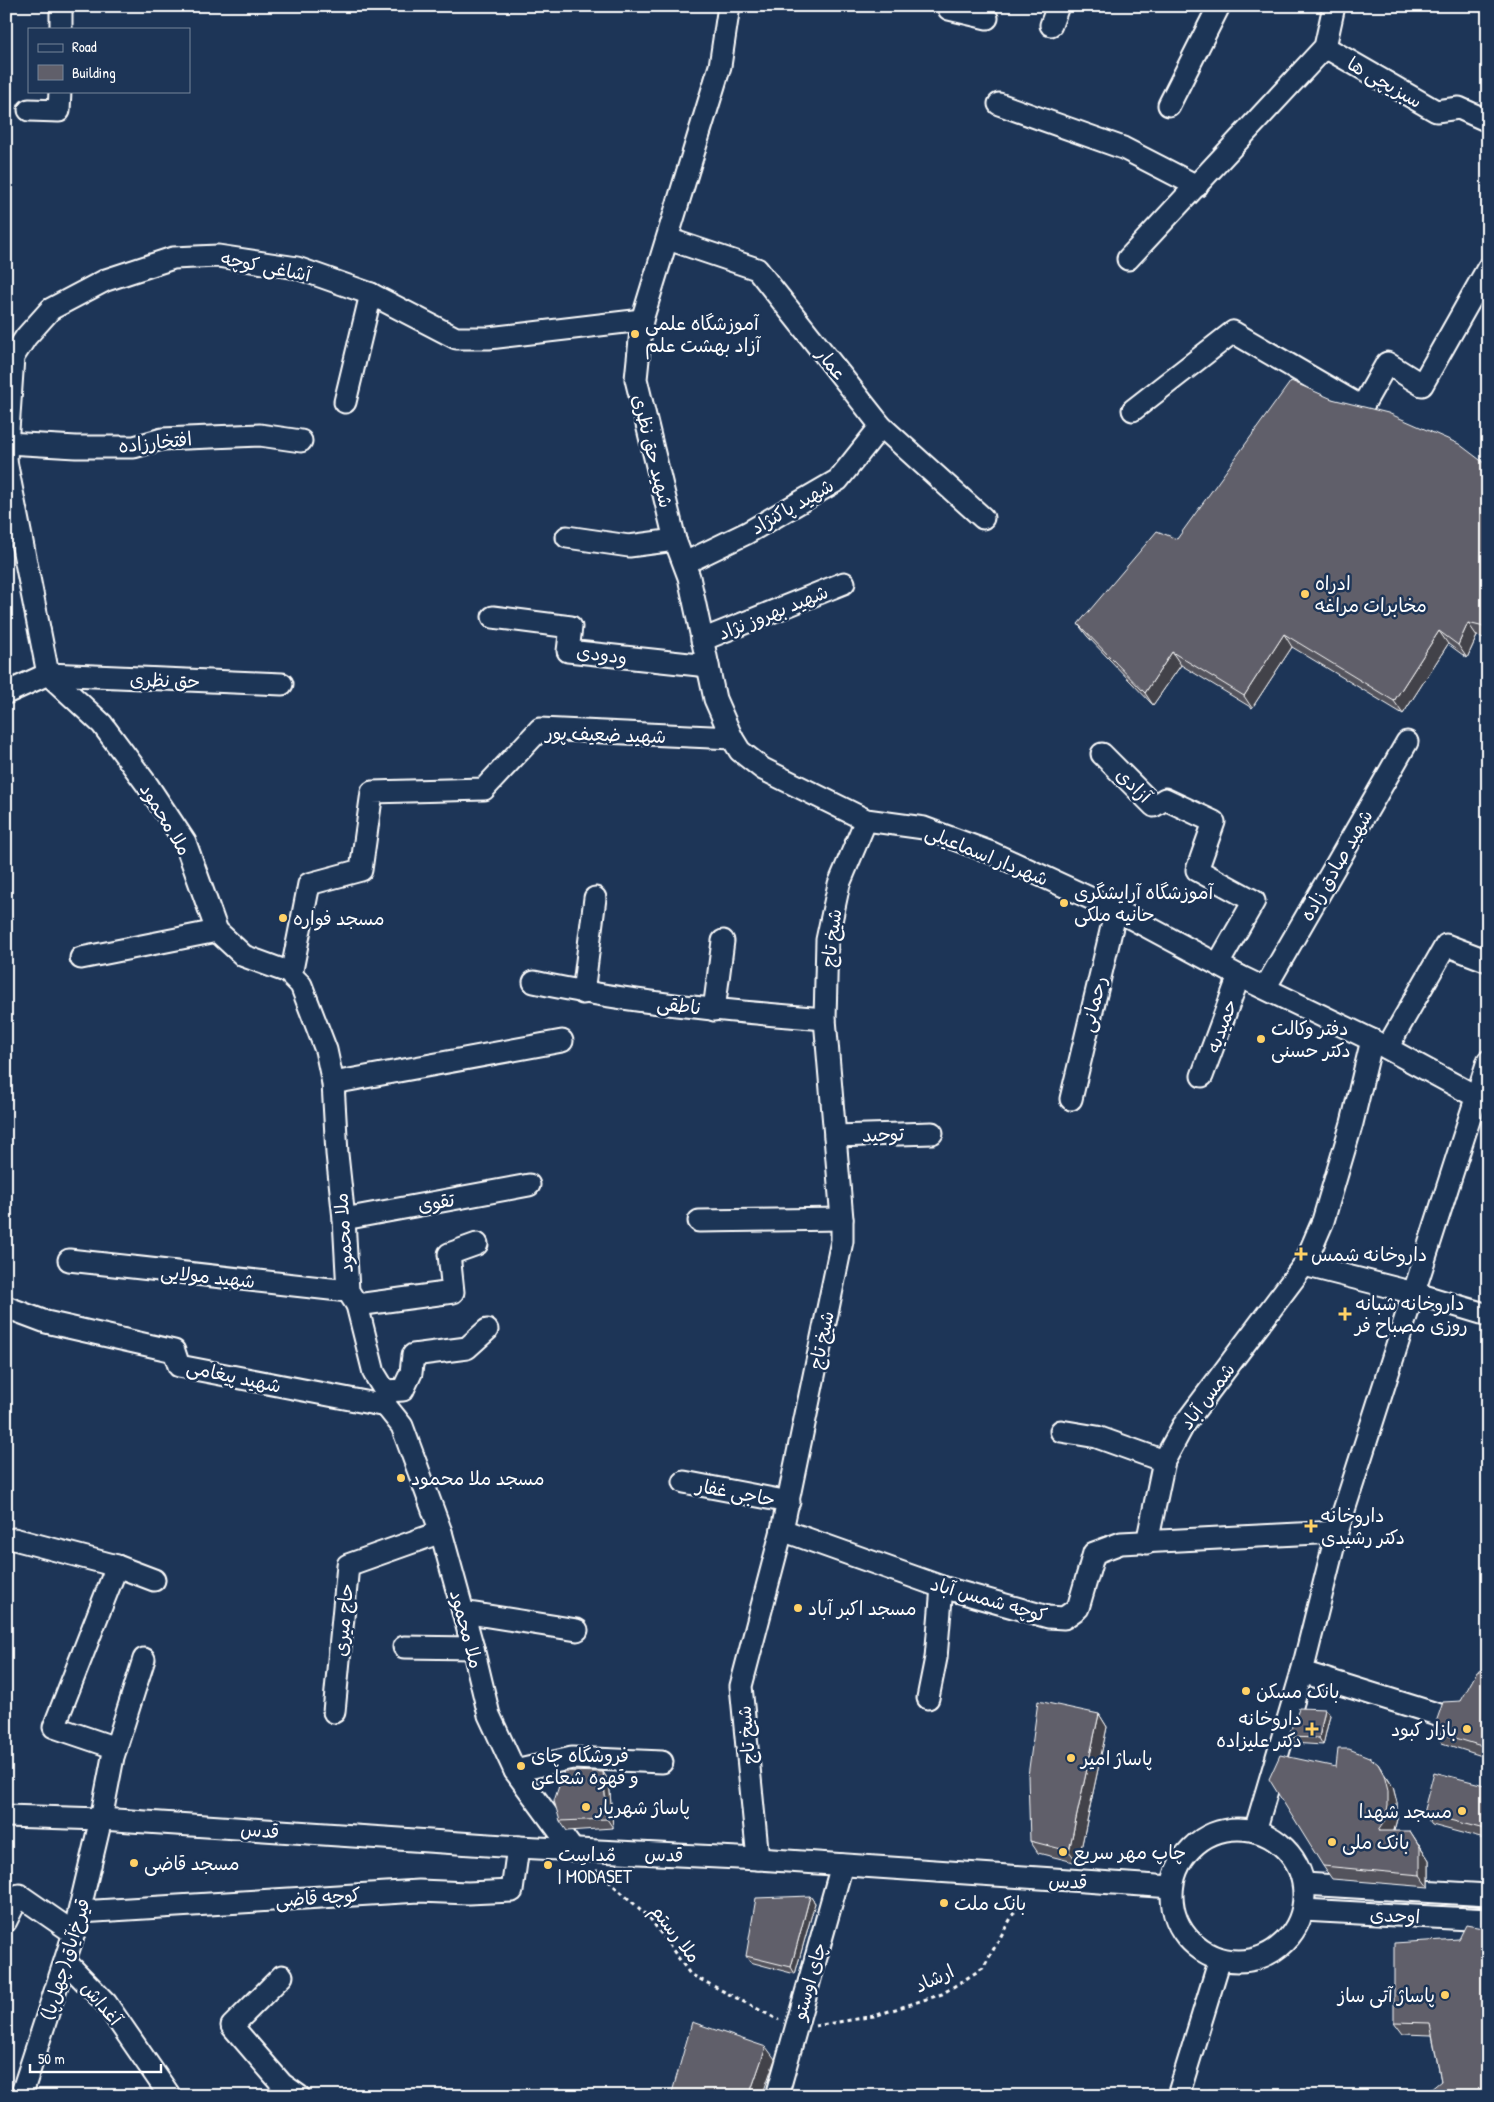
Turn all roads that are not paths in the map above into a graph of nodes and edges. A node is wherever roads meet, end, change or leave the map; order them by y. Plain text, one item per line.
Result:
1 (61, 6) edge
2 (729, 6) edge
3 (948, 6) edge
4 (1219, 6) edge
5 (1334, 6) edge
6 (987, 18) dead end
7 (61, 28) edge
8 (1325, 47) junction
9 (60, 92) edge
10 (999, 104) dead end
11 (1169, 105) dead end
12 (30, 110) dead end
13 (1488, 121) edge
14 (1197, 186) junction
15 (668, 239) junction
16 (1128, 259) dead end
17 (1488, 268) edge
18 (371, 294) junction
19 (642, 320) junction
20 (10, 357) edge
21 (344, 402) dead end
22 (1133, 410) dead end
23 (881, 426) junction
24 (301, 441) dead end
25 (7, 455) edge
26 (983, 518) dead end
27 (567, 537) dead end
28 (675, 540) junction
29 (685, 563) junction
30 (844, 583) dead end
31 (493, 617) dead end
32 (702, 640) junction
33 (708, 666) junction
34 (48, 674) junction
35 (282, 684) dead end
36 (6, 693) edge
37 (732, 738) junction
38 (1407, 742) dead end
39 (1102, 754) dead end
40 (866, 820) junction
41 (596, 898) dead end
42 (1116, 910) junction
43 (217, 931) junction
44 (723, 941) dead end
45 (80, 958) dead end
46 (1488, 960) edge
47 (1218, 964) junction
48 (291, 975) junction
49 (1239, 976) junction
50 (534, 982) dead end
51 (1265, 988) junction
52 (583, 993) junction
53 (714, 1010) junction
54 (825, 1019) junction
55 (562, 1041) dead end
56 (1379, 1044) junction
57 (1488, 1061) edge
58 (1202, 1076) dead end
59 (333, 1083) junction
60 (1071, 1099) dead end
61 (1482, 1099) edge
62 (932, 1133) dead end
63 (835, 1136) junction
64 (529, 1185) dead end
65 (344, 1219) junction
66 (842, 1219) junction
67 (699, 1221) dead end
68 (477, 1244) dead end
69 (69, 1260) dead end
70 (1304, 1265) junction
71 (1414, 1293) junction
72 (352, 1298) junction
73 (6, 1307) edge
74 (1488, 1315) edge
75 (487, 1330) dead end
76 (385, 1398) junction
77 (1061, 1431) dead end
78 (1164, 1461) junction
79 (684, 1482) dead end
80 (789, 1502) junction
81 (782, 1530) junction
82 (441, 1532) junction
83 (1337, 1532) junction
84 (14, 1539) dead end
85 (1147, 1543) junction
86 (117, 1566) junction
87 (154, 1580) dead end
88 (942, 1586) junction
89 (463, 1612) junction
90 (577, 1630) dead end
91 (404, 1647) dead end
92 (473, 1648) junction
93 (144, 1659) dead end
94 (1302, 1672) junction
95 (928, 1698) dead end
96 (334, 1712) dead end
97 (1444, 1716) edge
98 (116, 1748) junction
99 (662, 1762) dead end
100 (515, 1770) junction
101 (6, 1816) edge
102 (101, 1819) junction
103 (1255, 1831) junction
104 (518, 1847) junction
105 (573, 1850) junction
106 (758, 1859) junction
107 (842, 1866) junction
108 (1304, 1884) junction
109 (1172, 1887) junction
110 (1488, 1895) edge
111 (1303, 1910) junction
112 (80, 1912) junction
113 (6, 1920) edge
114 (1488, 1920) edge
115 (74, 1933) junction
116 (1220, 1959) junction
117 (66, 1962) junction
118 (282, 1976) dead end
119 (21, 2096) edge
120 (170, 2096) edge
121 (299, 2096) edge
122 (777, 2096) edge
123 (1178, 2096) edge

1 - 7 street
2 - 15 street, شهید حق نظری
3 - 6 street
4 - 11 street
5 - 8 street
8 - 13 street, سبزیچی ها
8 - 14 street
9 - 12 street
10 - 14 street
14 - 16 street
15 - 19 street, شهید حق نظری
15 - 23 street, عمار
17 - 22 street
18 - 19 street, آشاغی کوچه
18 - 20 street, آشاغی کوچه
18 - 21 street
19 - 28 street, شهید حق نظری
20 - 25 street, آشاغی کوچه
23 - 26 street, عمار
23 - 29 street, شهید پاکنژاد
24 - 25 street, افتخارزاده
25 - 34 street, آشاغی کوچه
27 - 28 street
28 - 29 street, شهید حق نظری
29 - 32 street, شهید حق نظری
30 - 32 street, شهید بهروز نژاد
31 - 33 street, ودودی
32 - 33 street, شهید حق نظری
33 - 37 street, شهید حق نظری
34 - 35 street, حق نظری
34 - 36 street
34 - 43 street, ملا محمود
37 - 40 street, شهید حق نظری
37 - 48 street, شهید ضعیف پور
38 - 51 street, شهید صادق زاده
39 - 47 street, آزادی
40 - 42 street, شهردار اسماعیلی
40 - 54 street, شیخ تاج
41 - 52 street
42 - 47 street, شهردار اسماعیلی
42 - 60 street, رحمانی
43 - 45 street
43 - 48 street, ملا محمود
44 - 53 street
46 - 56 street, شمس آباد
47 - 49 street, شهردار اسماعیلی
48 - 59 street, ملا محمود
49 - 51 street, شهردار اسماعیلی
49 - 58 street, حمیدیه
50 - 52 street, ناطقی
51 - 56 street, شهردار اسماعیلی
52 - 53 street, ناطقی
53 - 54 street, ناطقی
54 - 63 street, شیخ تاج
55 - 59 street
56 - 61 street, شهردار اسماعیلی
56 - 70 street, شمس آباد
57 - 61 street
59 - 65 street, ملا محمود
61 - 71 street
62 - 63 street, توحید
63 - 66 street, شیخ تاج
64 - 65 street, تقوی
65 - 72 street, ملا محمود
66 - 67 street
66 - 80 street, شیخ تاج
68 - 72 street, شهید مولایی
69 - 72 street, شهید مولایی
70 - 71 street
70 - 78 street, شمس آباد
71 - 74 street
71 - 83 street
72 - 76 street, ملا محمود
73 - 76 street, شهید پیغامی
75 - 76 street
76 - 82 street, ملا محمود
77 - 78 street
78 - 85 street, شمس آباد
79 - 80 street, حاجی غفار
80 - 81 street, شیخ تاج
81 - 88 street, کوچه شمس آباد
81 - 106 street, شیخ تاج
82 - 89 street, ملا محمود
82 - 96 street, حاج میری
83 - 85 street, کوچه شمس آباد
83 - 94 street
84 - 86 street
85 - 88 street, کوچه شمس آباد
86 - 87 street
86 - 98 street
88 - 95 street
89 - 90 street
89 - 92 street, ملا محمود
91 - 92 street
92 - 100 street, ملا محمود
93 - 98 street, قیرخ‌آیاق(چهل‌پا)
94 - 97 street
94 - 103 street
98 - 102 street, قیرخ‌آیاق(چهل‌پا)
99 - 100 street
100 - 105 street, ملا محمود
101 - 102 street, قدس
102 - 104 street, قدس
102 - 112 street, قیرخ‌آیاق(چهل‌پا)
103 - 108 street
103 - 109 street
104 - 105 street, قدس
104 - 112 street, کوچه قاضی
105 - 106 street, قدس
106 - 107 street, قدس
107 - 109 street, قدس
107 - 122 street, چای اوستو
108 - 110 street, اوحدی
108 - 111 street
109 - 116 street
111 - 114 street, اوحدی
111 - 116 street
112 - 115 street, قیرخ‌آیاق(چهل‌پا)
113 - 115 street
115 - 117 street, قیرخ‌آیاق(چهل‌پا)
116 - 123 street
117 - 119 street, قیرخ‌آیاق(چهل‌پا)
117 - 120 street, آغداش
118 - 121 street

